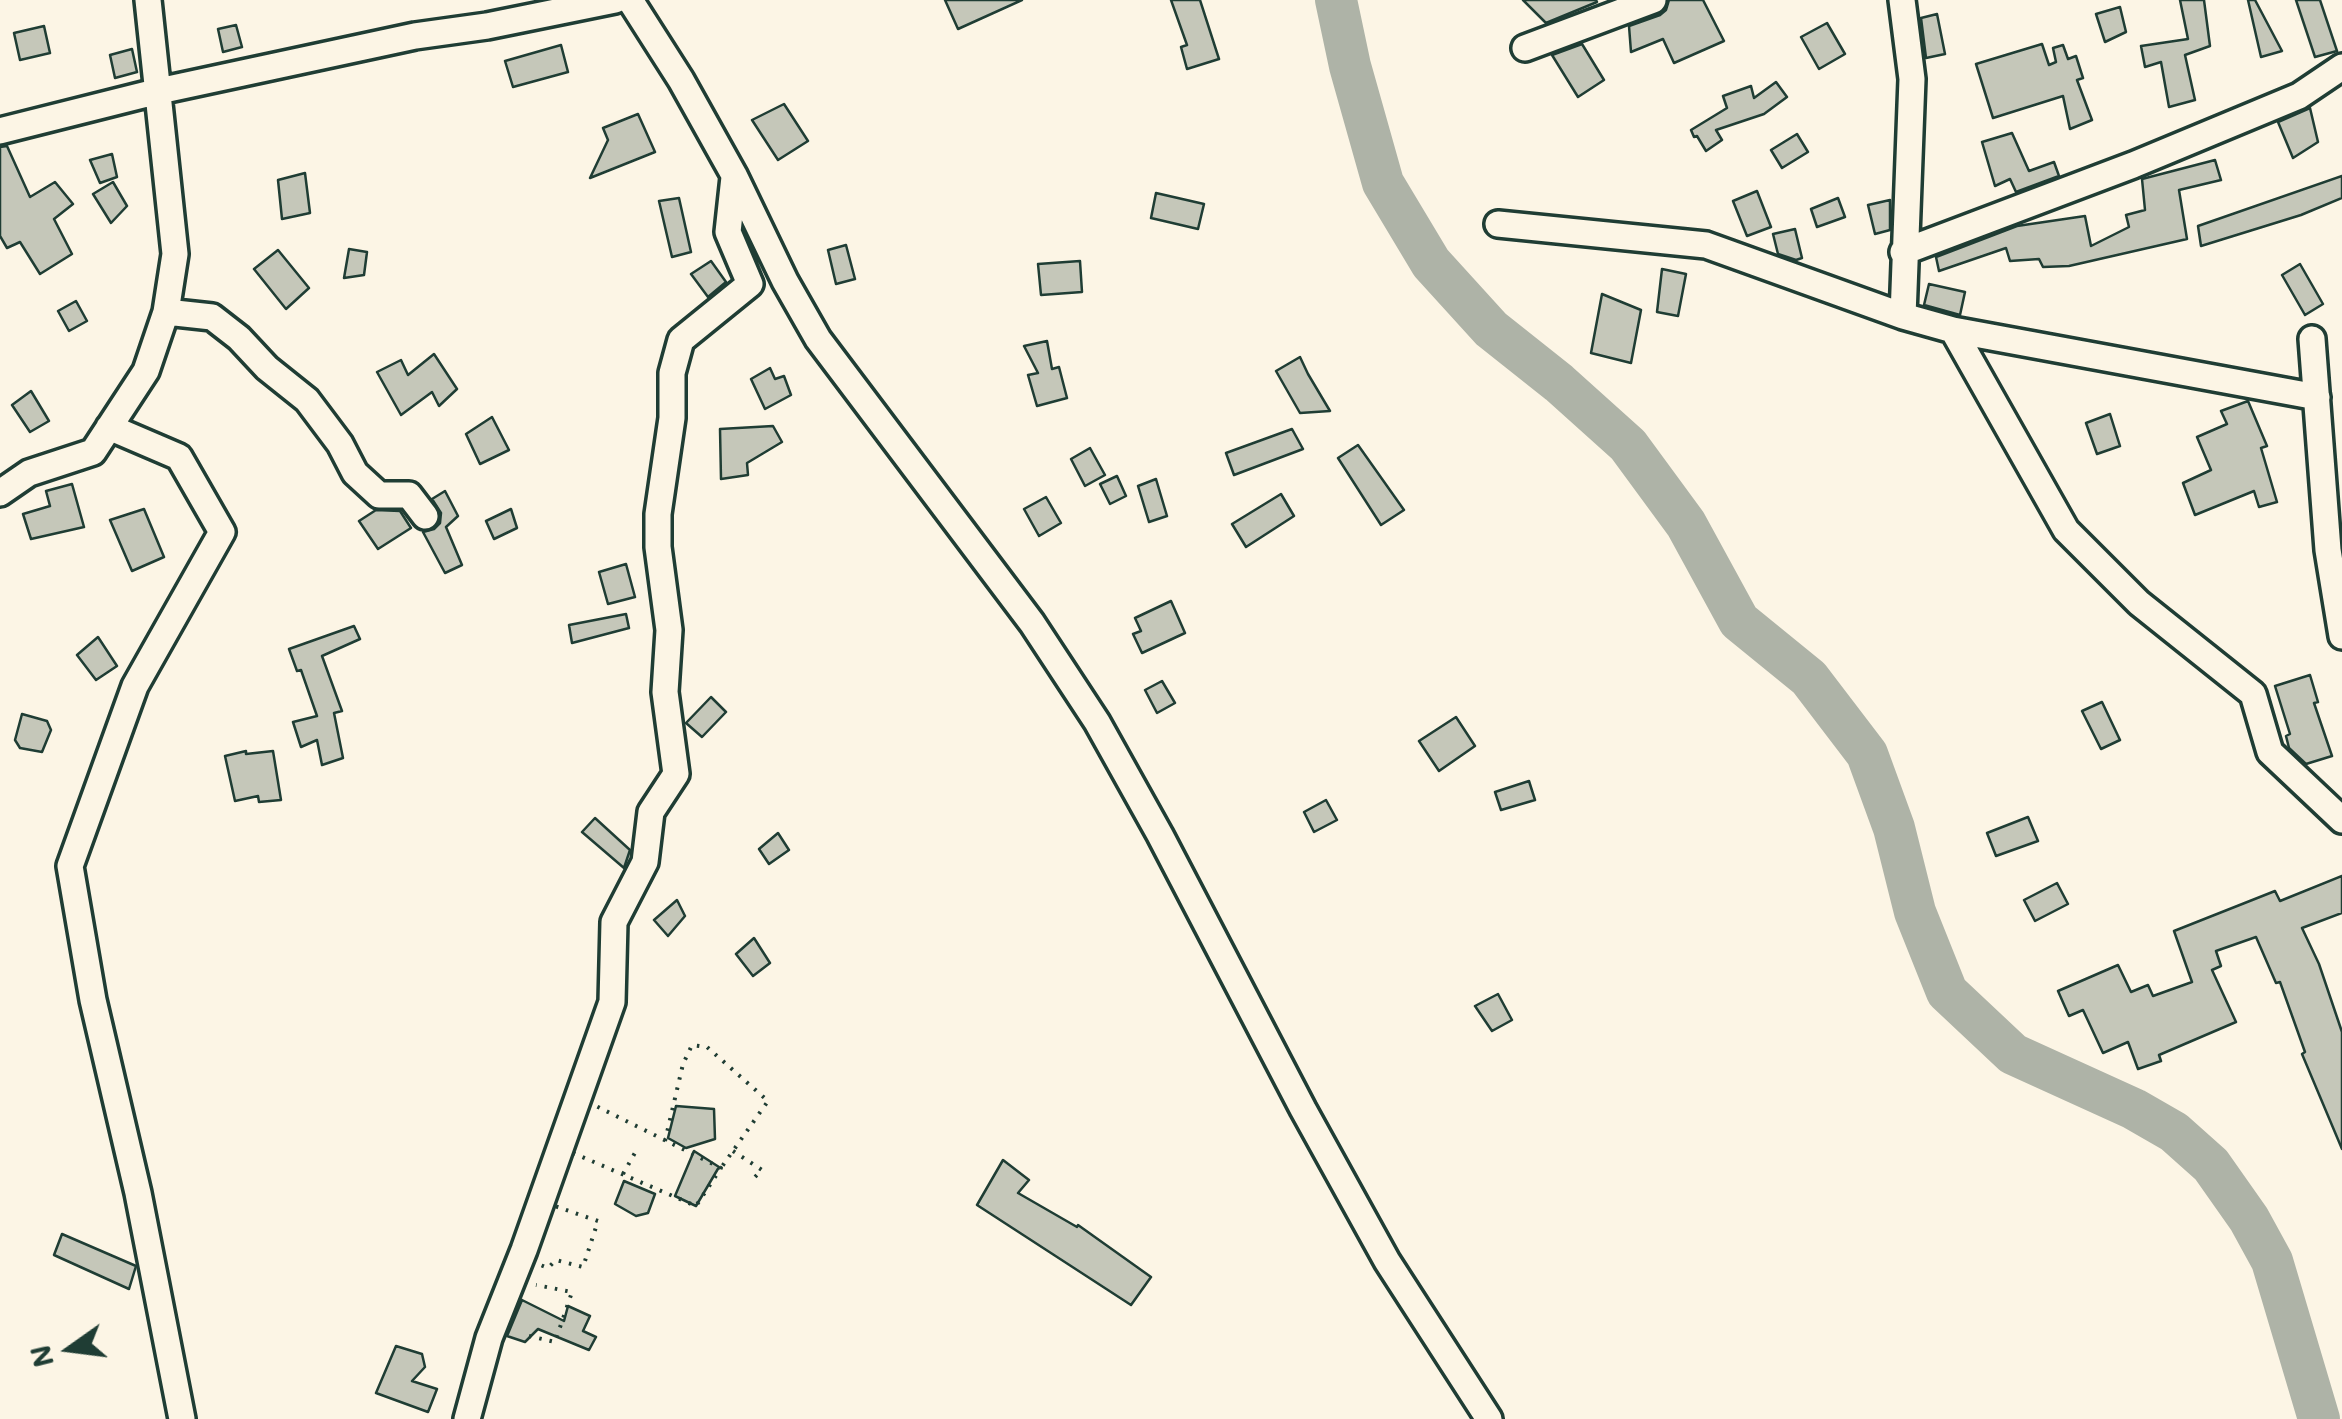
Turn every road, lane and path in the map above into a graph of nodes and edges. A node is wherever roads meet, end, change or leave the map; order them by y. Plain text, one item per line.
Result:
1 (148, 0) edge
2 (615, 0) edge
3 (630, 0) edge
4 (1653, 0) edge
5 (1902, 0) edge
6 (1525, 48) dead end
7 (2342, 67) edge
8 (159, 91) junction
9 (0, 131) edge
10 (734, 175) junction
11 (1498, 224) dead end
12 (1903, 252) junction
13 (166, 312) junction
14 (1904, 316) junction
15 (1953, 330) junction
16 (2312, 339) dead end
17 (2317, 397) junction
18 (110, 427) junction
19 (0, 493) edge
20 (425, 516) dead end
21 (2342, 636) edge
22 (2342, 820) edge
23 (666, 1140) junction
24 (733, 1150) junction
25 (636, 1151) dead end
26 (721, 1168) junction
27 (623, 1174) junction
28 (754, 1178) dead end
29 (522, 1258) junction
30 (530, 1336) dead end
31 (182, 1419) edge
32 (467, 1419) edge
33 (1489, 1419) edge

1 - 8 street
2 - 8 street
3 - 10 street
4 - 6 street
5 - 12 street
7 - 12 street
8 - 9 street
8 - 13 street
10 - 29 street
10 - 33 street
11 - 14 street
12 - 14 street
13 - 18 street
13 - 20 street
14 - 15 street
15 - 17 street
15 - 22 street
16 - 17 street
17 - 21 street
18 - 19 street
18 - 31 street
23 - 24 path
23 - 26 path
23 - 27 path
24 - 26 path
24 - 28 path
25 - 27 path
26 - 27 path
29 - 29 path
29 - 30 path
29 - 32 street

